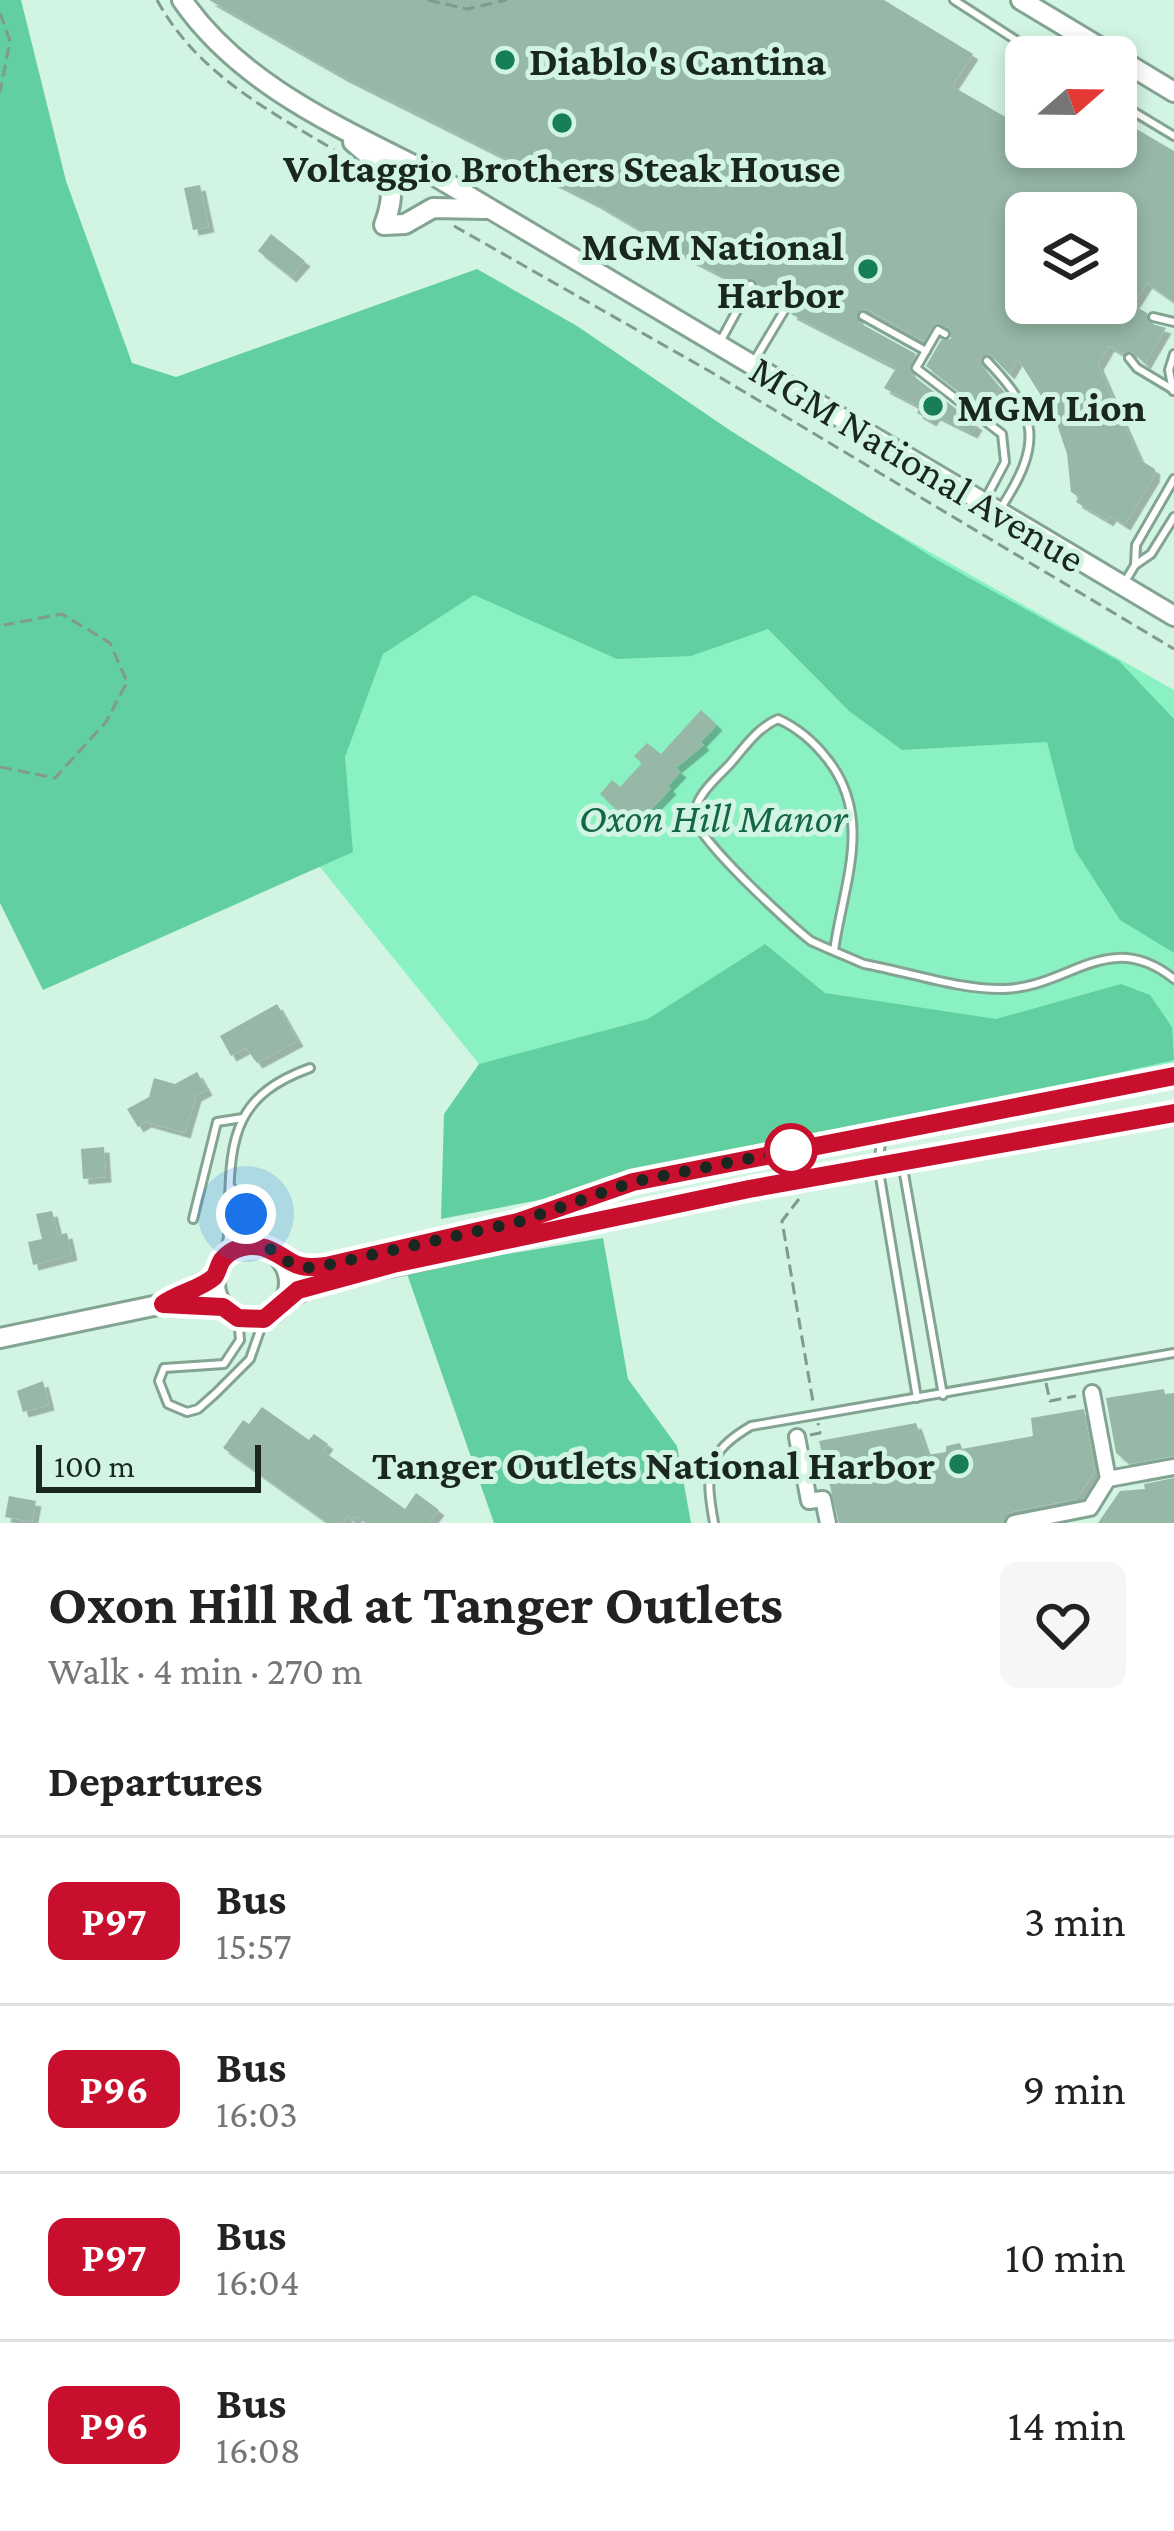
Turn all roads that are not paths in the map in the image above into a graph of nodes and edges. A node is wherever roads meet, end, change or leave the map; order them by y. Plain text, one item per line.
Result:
1 (182, 0) edge
2 (954, 0) edge
3 (1021, 0) edge
4 (1010, 36) edge
5 (1081, 36) edge
6 (1137, 70) edge
7 (1174, 92) edge
8 (1137, 114) edge
9 (331, 122) junction
10 (1174, 136) edge
11 (490, 209) junction
12 (752, 285) dead end
13 (790, 301) dead end
14 (863, 316) dead end
15 (1153, 317) dead end
16 (1174, 322) edge
17 (945, 334) dead end
18 (718, 344) junction
19 (926, 351) junction
20 (1174, 354) edge
21 (1129, 358) dead end
22 (987, 362) dead end
23 (752, 364) junction
24 (1173, 390) edge
25 (1174, 479) edge
26 (991, 506) junction
27 (1174, 517) edge
28 (1136, 565) junction
29 (1124, 585) junction
30 (1174, 616) edge
31 (834, 951) junction
32 (1174, 979) edge
33 (310, 1068) dead end
34 (1174, 1076) edge
35 (1174, 1113) edge
36 (243, 1118) junction
37 (882, 1133) junction
38 (902, 1161) junction
39 (878, 1166) junction
40 (231, 1187) junction
41 (194, 1219) dead end
42 (275, 1255) junction
43 (218, 1269) junction
44 (286, 1300) junction
45 (163, 1304) junction
46 (230, 1312) junction
47 (264, 1319) junction
48 (0, 1338) edge
49 (1174, 1353) edge
50 (943, 1394) junction
51 (1092, 1394) road end
52 (917, 1398) junction
53 (796, 1437) road end
54 (1174, 1467) edge
55 (1108, 1479) junction
56 (1092, 1515) edge
57 (714, 1523) edge
58 (828, 1523) edge
59 (1014, 1523) edge

1 - 9 main road, MGM National Avenue
2 - 4 lane
3 - 5 main road
6 - 7 main road
8 - 10 lane
9 - 11 main road, MGM National Avenue
9 - 11 main road
11 - 18 main road, MGM National Avenue
12 - 18 lane
13 - 23 lane
14 - 19 lane
15 - 16 lane
17 - 19 lane
18 - 23 main road, MGM National Avenue
19 - 26 lane
20 - 24 lane
21 - 24 lane
22 - 26 lane
23 - 26 main road, MGM National Avenue
25 - 28 lane
26 - 29 main road, MGM National Avenue
27 - 28 lane
28 - 29 lane
29 - 30 main road, MGM National Avenue
31 - 31 lane
31 - 32 lane
33 - 36 lane
34 - 37 main road
35 - 38 main road
36 - 40 lane
36 - 41 lane
37 - 38 lane
37 - 39 lane
37 - 42 main road
38 - 39 main road
38 - 50 lane
39 - 44 main road
39 - 52 lane
40 - 42 lane
40 - 43 lane
42 - 43 main road
42 - 44 main road
43 - 45 main road
43 - 46 main road
44 - 47 main road
45 - 46 main road
45 - 48 main road
46 - 47 main road
46 - 47 lane
49 - 50 lane
50 - 52 lane
51 - 55 street
52 - 57 lane
53 - 58 street
54 - 55 street
55 - 56 street
56 - 59 street

